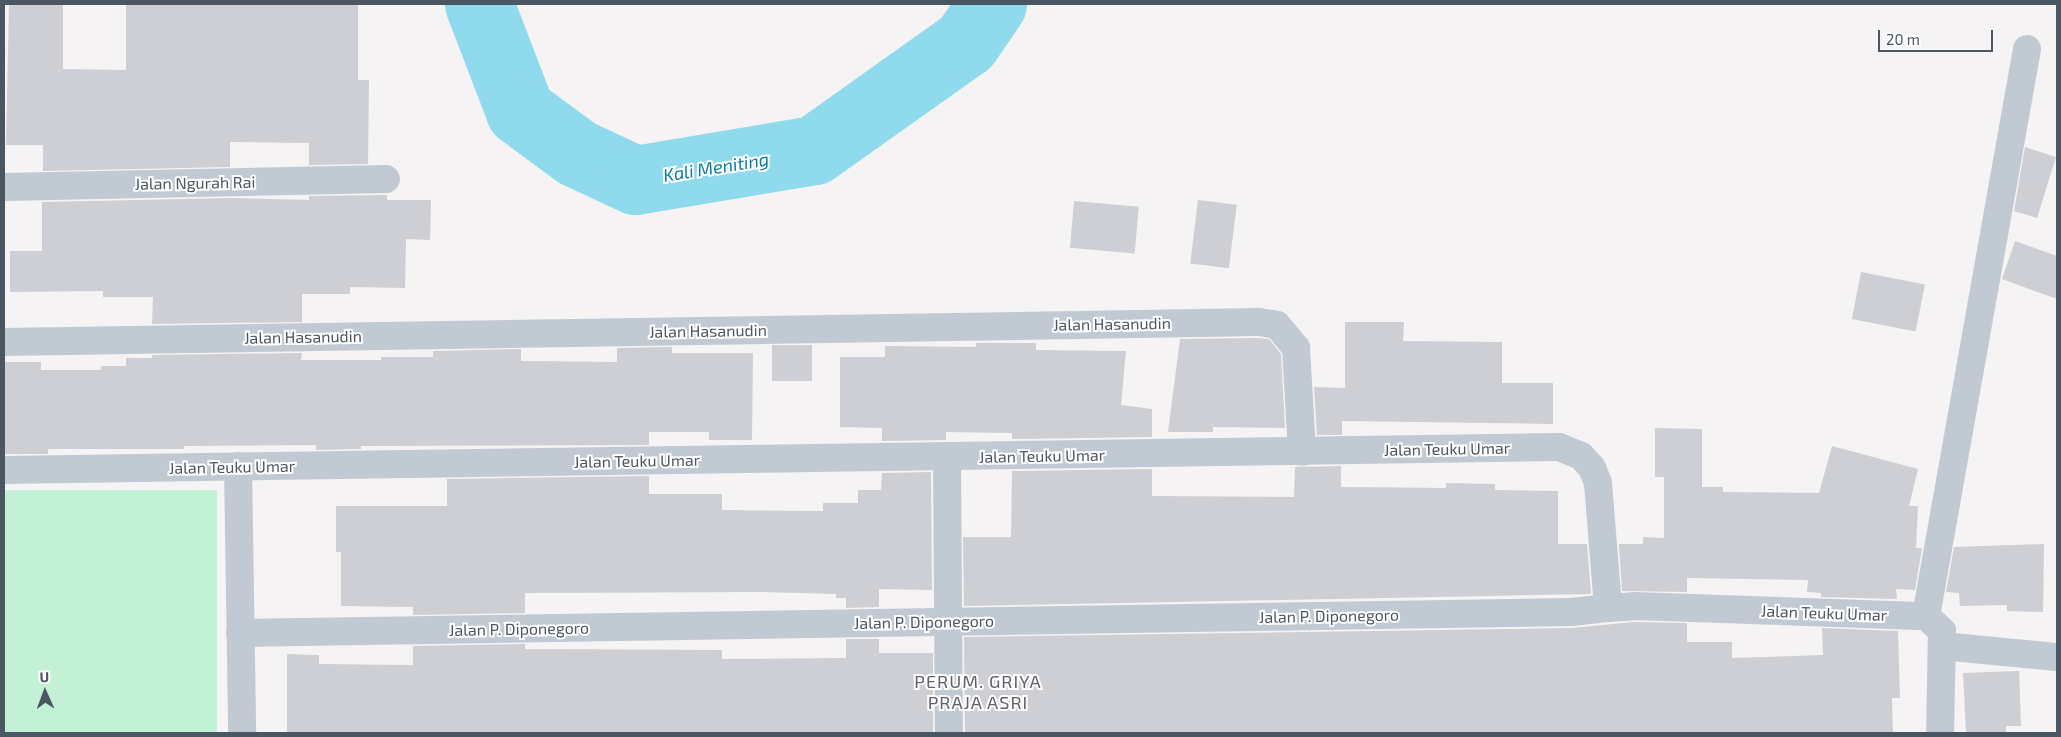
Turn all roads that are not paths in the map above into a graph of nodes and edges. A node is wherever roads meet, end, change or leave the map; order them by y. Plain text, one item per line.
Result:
1 (2027, 49) dead end
2 (386, 180) dead end
3 (4, 187) edge
4 (4, 342) edge
5 (1302, 452) junction
6 (947, 457) junction
7 (238, 466) junction
8 (4, 470) edge
9 (1608, 608) junction
10 (949, 622) junction
11 (1937, 631) junction
12 (240, 633) junction
13 (2057, 657) edge
14 (242, 733) edge
15 (950, 733) edge
16 (1940, 733) edge

1 - 11 street
2 - 3 street, Jalan Ngurah Rai
4 - 5 street, Jalan Hasanudin
5 - 6 street, Jalan Teuku Umar
5 - 9 street, Jalan Teuku Umar
6 - 7 street, Jalan Teuku Umar
6 - 10 street
7 - 8 street, Jalan Teuku Umar
7 - 12 street
9 - 10 street, Jalan P. Diponegoro
9 - 11 street, Jalan Teuku Umar
10 - 12 street, Jalan P. Diponegoro
10 - 15 street
11 - 13 street, Jalan Teuku Umar
11 - 16 street
12 - 14 street

